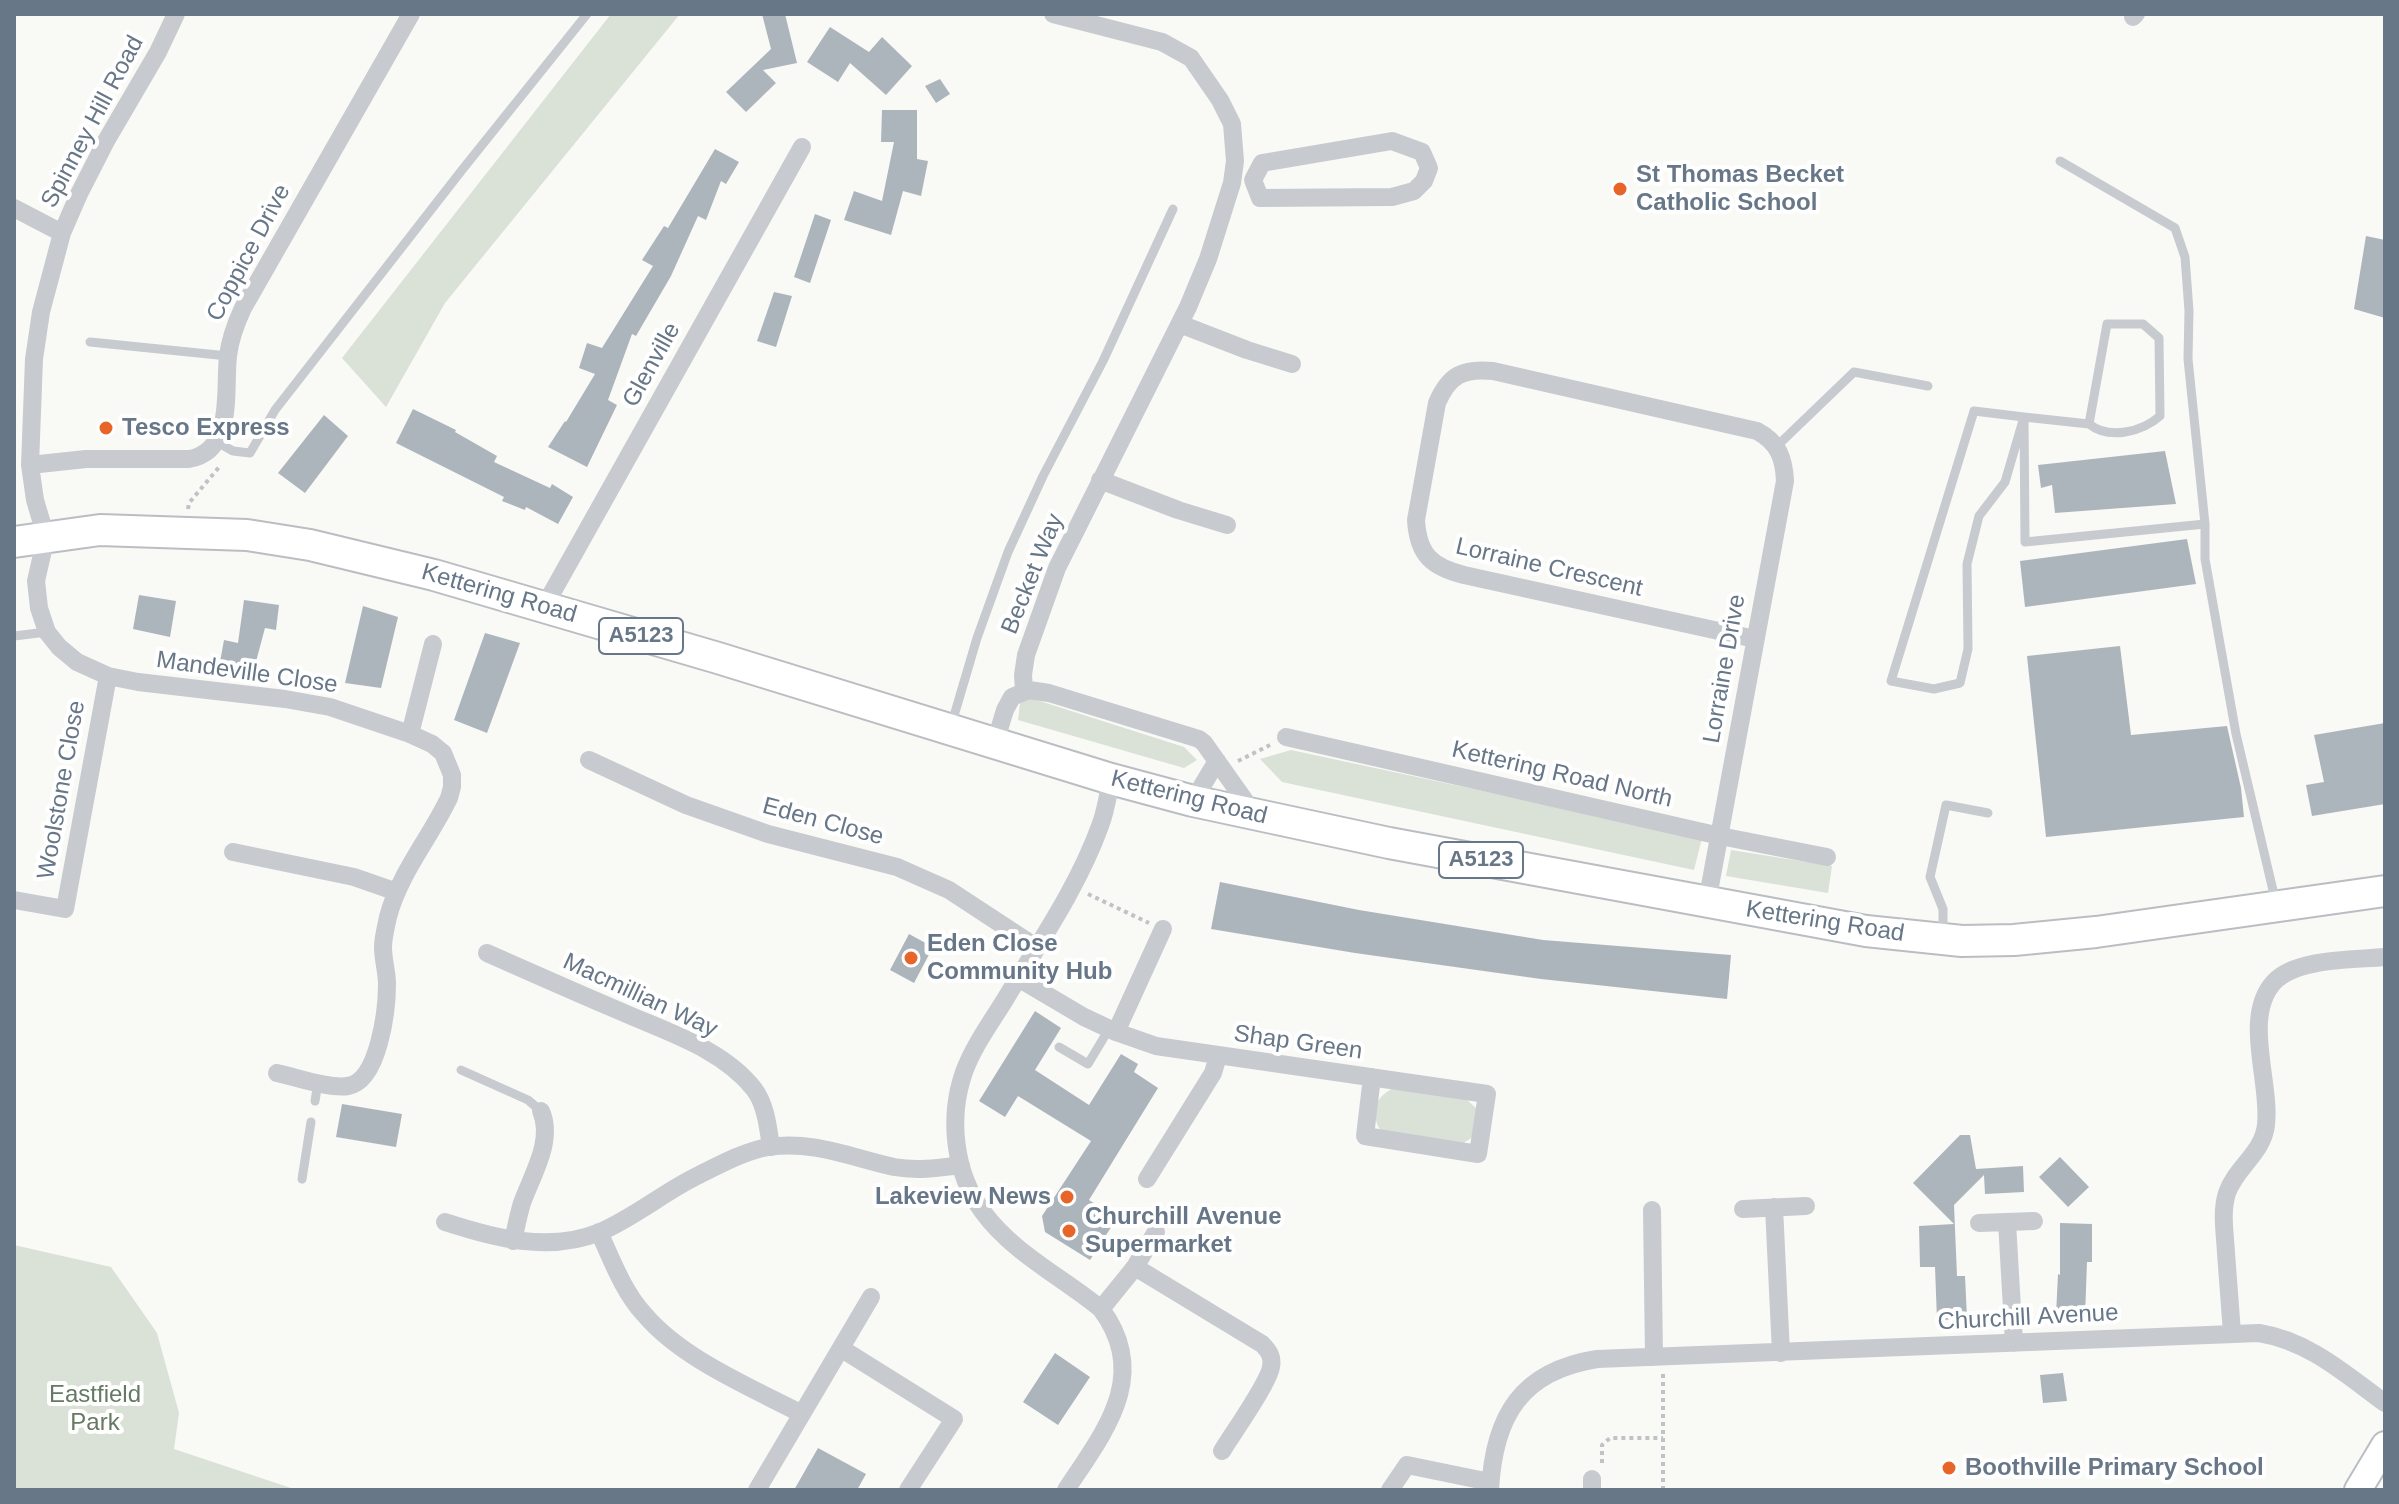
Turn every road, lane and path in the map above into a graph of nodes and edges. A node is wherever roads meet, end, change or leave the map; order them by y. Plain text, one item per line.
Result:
1 (176, 14) edge
2 (411, 14) edge
3 (587, 14) edge
4 (1053, 14) edge
5 (802, 147) dead end
6 (2060, 161) dead end
7 (1253, 180) junction
8 (1232, 183) junction
9 (14, 208) edge
10 (1173, 209) dead end
11 (62, 233) junction
12 (1180, 324) junction
13 (90, 342) dead end
14 (228, 356) junction
15 (1292, 364) dead end
16 (1928, 386) dead end
17 (2024, 417) junction
18 (2089, 424) junction
19 (225, 446) junction
20 (1777, 446) junction
21 (30, 465) junction
22 (1100, 480) junction
23 (2205, 524) junction
24 (1227, 525) dead end
25 (185, 532) junction
26 (46, 537) junction
27 (14, 542) edge
28 (544, 607) junction
29 (47, 632) junction
30 (14, 636) edge
31 (1755, 639) junction
32 (433, 644) dead end
33 (108, 676) junction
34 (1024, 690) junction
35 (950, 729) junction
36 (410, 734) junction
37 (1286, 737) joint
38 (995, 743) junction
39 (1215, 759) junction
40 (589, 760) dead end
41 (1111, 779) junction
42 (1193, 801) junction
43 (1988, 813) dead end
44 (1256, 816) junction
45 (1720, 836) junction
46 (233, 852) dead end
47 (1827, 857) dead end
48 (1071, 887) junction
49 (2385, 891) edge
50 (397, 892) junction
51 (14, 900) edge
52 (1707, 902) junction
53 (2277, 907) junction
54 (1163, 929) joint
55 (1942, 940) junction
56 (1036, 947) junction
57 (487, 953) dead end
58 (2385, 957) edge
59 (1018, 978) junction
60 (1113, 1031) junction
61 (1059, 1047) dead end
62 (1218, 1056) junction
63 (461, 1070) dead end
64 (277, 1073) dead end
65 (1372, 1077) junction
66 (541, 1111) joint
67 (311, 1122) dead end
68 (771, 1147) junction
69 (961, 1165) junction
70 (302, 1179) dead end
71 (1147, 1179) dead end
72 (1806, 1206) dead end
73 (1774, 1207) junction
74 (1743, 1209) dead end
75 (1652, 1210) dead end
76 (2034, 1221) dead end
77 (445, 1222) dead end
78 (2007, 1222) junction
79 (1979, 1223) dead end
80 (599, 1232) junction
81 (1156, 1232) dead end
82 (513, 1241) junction
83 (1135, 1267) junction
84 (871, 1297) dead end
85 (1101, 1309) junction
86 (2232, 1333) junction
87 (2014, 1343) junction
88 (842, 1349) junction
89 (1781, 1353) junction
90 (1658, 1357) junction
91 (2385, 1403) edge
92 (802, 1414) junction
93 (1663, 1438) junction
94 (2385, 1445) edge
95 (1222, 1451) dead end
96 (1592, 1484) edge
97 (1490, 1486) edge
98 (757, 1490) edge
99 (908, 1490) edge
100 (1066, 1490) edge
101 (1390, 1490) edge
102 (1663, 1490) edge
103 (2358, 1490) edge

1 - 11 street, Spinney Hill Road
2 - 14 street, Coppice Drive
3 - 19 lane
4 - 8 street, Becket Way
5 - 28 street, Glenville
6 - 23 lane
7 - 7 street
7 - 8 street
8 - 12 street, Becket Way
9 - 11 street
10 - 35 lane
11 - 21 street, Spinney Hill Road
12 - 15 street
12 - 22 street, Becket Way
13 - 14 lane
14 - 19 street, Coppice Drive
16 - 20 lane
17 - 17 lane
17 - 18 lane
17 - 23 lane
18 - 18 lane
19 - 21 street
19 - 25 path
20 - 31 street, Lorraine Drive
20 - 31 street, Lorraine Crescent
21 - 26 street, Spinney Hill Road
22 - 24 street
22 - 34 street, Becket Way
23 - 53 lane
25 - 26 main road, Kettering Road / A5123
25 - 28 main road, Kettering Road / A5123
26 - 27 main road, Kettering Road / A5123
26 - 29 street
28 - 35 main road, Kettering Road / A5123
29 - 30 lane
29 - 33 street, Mandeville Close
31 - 45 street, Lorraine Drive
32 - 36 street
33 - 36 street, Mandeville Close
33 - 51 street, Woolstone Close
34 - 38 street
34 - 39 street
35 - 38 main road, Kettering Road / A5123
36 - 50 street, Mandeville Close
37 - 39 path
37 - 45 street, Kettering Road North
38 - 41 main road, Kettering Road / A5123
39 - 42 street
39 - 44 street
40 - 56 street, Eden Close
41 - 42 main road, Kettering Road / A5123
41 - 48 street
42 - 44 main road, Kettering Road / A5123
43 - 55 lane
44 - 52 main road, Kettering Road / A5123
45 - 47 street, Kettering Road North
45 - 52 street, Lorraine Drive
46 - 50 street
48 - 54 path
48 - 56 street
49 - 53 main road, Kettering Road / A5123
50 - 64 street, Mandeville Close
52 - 55 main road, Kettering Road / A5123
53 - 55 main road, Kettering Road / A5123
54 - 60 street
56 - 59 street
57 - 68 street, Macmillian Way
58 - 86 street
59 - 60 street, Shap Green
59 - 69 street
60 - 61 lane
60 - 62 street, Shap Green
62 - 65 street, Shap Green
62 - 71 street, Shap Green
63 - 66 lane
65 - 65 street, Shap Green
66 - 82 street
67 - 70 lane
68 - 69 street
68 - 80 street
69 - 85 street
72 - 73 street
73 - 74 street
73 - 89 street
75 - 90 street
76 - 78 street
77 - 82 street
78 - 79 street
78 - 87 street
80 - 82 street
80 - 92 street
81 - 83 street
83 - 85 street
83 - 95 street
84 - 88 street
85 - 100 street
86 - 87 street, Churchill Avenue
86 - 91 street, Churchill Avenue
87 - 89 street, Churchill Avenue
88 - 92 street
88 - 99 street
89 - 90 street, Churchill Avenue
90 - 93 path
90 - 97 street, Churchill Avenue
92 - 98 street
93 - 96 path
93 - 102 path
94 - 103 street
97 - 101 street, Churchill Avenue

